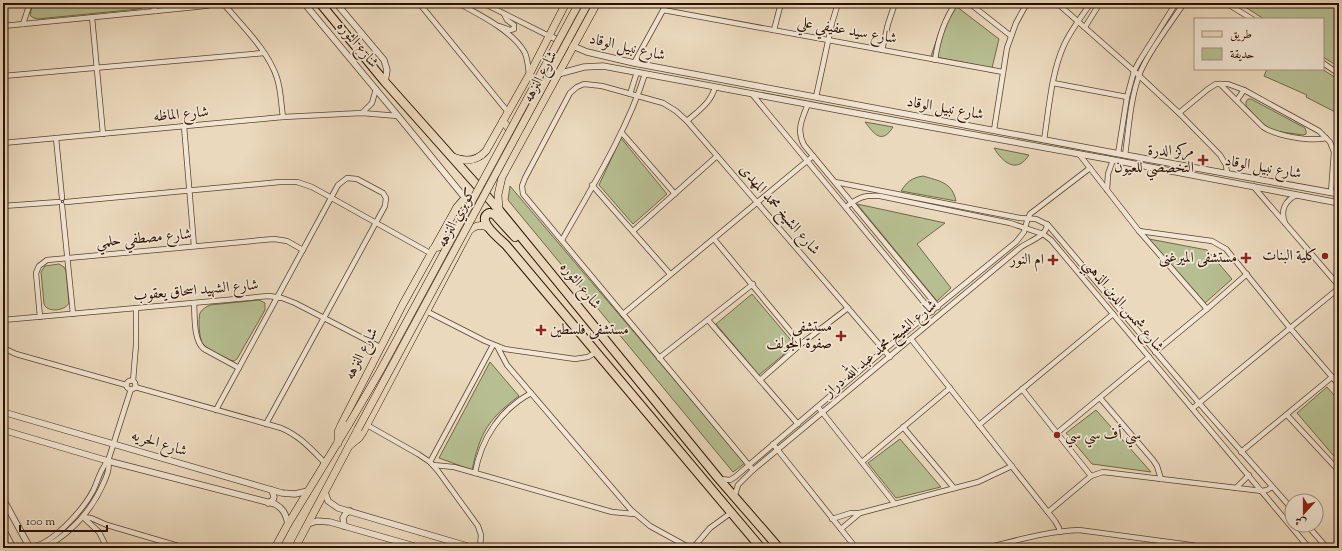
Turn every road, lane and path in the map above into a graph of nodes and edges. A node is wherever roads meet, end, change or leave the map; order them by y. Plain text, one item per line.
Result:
1 (30, 3) edge
2 (150, 3) edge
3 (217, 3) edge
4 (223, 3) edge
5 (304, 3) edge
6 (320, 3) edge
7 (336, 3) edge
8 (419, 3) edge
9 (458, 3) edge
10 (483, 3) edge
11 (566, 3) edge
12 (579, 3) edge
13 (588, 3) edge
14 (596, 3) edge
15 (667, 3) edge
16 (781, 3) edge
17 (838, 3) edge
18 (896, 3) edge
19 (956, 3) edge
20 (969, 3) edge
21 (1027, 3) edge
22 (1057, 3) edge
23 (1091, 3) edge
24 (1100, 3) edge
25 (1176, 3) edge
26 (1184, 3) edge
27 (1226, 3) edge
28 (663, 10) junction
29 (156, 11) junction
30 (504, 14) junction
31 (92, 17) junction
32 (1250, 18) edge
33 (1078, 21) junction
34 (23, 24) junction
35 (3, 26) edge
36 (497, 26) junction
37 (1085, 27) junction
38 (774, 30) junction
39 (549, 36) junction
40 (1011, 36) junction
41 (828, 40) junction
42 (573, 46) junction
43 (882, 50) junction
44 (264, 53) junction
45 (597, 55) junction
46 (935, 60) junction
47 (634, 63) junction
48 (1324, 64) edge
49 (595, 66) junction
50 (97, 68) junction
51 (1134, 71) junction
52 (637, 72) junction
53 (1002, 72) junction
54 (558, 74) junction
55 (645, 74) junction
56 (1339, 74) edge
57 (529, 75) junction
58 (1139, 75) junction
59 (3, 76) edge
60 (385, 82) junction
61 (1054, 83) junction
62 (1220, 84) junction
63 (715, 87) junction
64 (376, 89) junction
65 (1244, 90) junction
66 (630, 94) junction
67 (752, 94) junction
68 (638, 96) junction
69 (816, 97) junction
70 (1127, 97) junction
71 (1237, 100) junction
72 (808, 104) junction
73 (508, 112) junction
74 (362, 113) junction
75 (1179, 113) junction
76 (398, 116) junction
77 (283, 117) junction
78 (503, 121) junction
79 (687, 121) junction
80 (941, 121) junction
81 (184, 126) junction
82 (939, 128) junction
83 (994, 130) junction
84 (622, 133) junction
85 (103, 134) junction
86 (525, 134) junction
87 (56, 138) junction
88 (1326, 138) junction
89 (1044, 140) junction
90 (3, 143) edge
91 (1079, 154) junction
92 (1118, 154) junction
93 (1125, 155) junction
94 (717, 156) junction
95 (813, 156) junction
96 (453, 157) junction
97 (1113, 160) junction
98 (806, 162) junction
99 (1090, 168) junction
100 (1227, 174) junction
101 (835, 182) junction
102 (592, 185) junction
103 (1252, 186) junction
104 (190, 190) junction
105 (881, 190) junction
106 (1107, 190) junction
107 (1331, 192) junction
108 (675, 194) junction
109 (1339, 194) edge
110 (1297, 195) junction
111 (880, 196) junction
112 (331, 198) junction
113 (465, 198) junction
114 (492, 201) junction
115 (62, 202) junction
116 (756, 203) junction
117 (852, 203) junction
118 (1339, 203) edge
119 (3, 206) edge
120 (846, 207) junction
121 (499, 210) junction
122 (1027, 219) junction
123 (376, 223) junction
124 (1047, 224) junction
125 (1286, 224) junction
126 (489, 228) junction
127 (1025, 228) junction
128 (633, 231) junction
129 (1139, 231) junction
130 (1043, 234) junction
131 (714, 238) junction
132 (525, 240) junction
133 (562, 240) junction
134 (194, 246) junction
135 (303, 250) junction
136 (432, 251) junction
137 (67, 258) junction
138 (454, 261) junction
139 (670, 274) junction
140 (1247, 274) junction
141 (753, 284) junction
142 (1339, 287) edge
143 (277, 297) junction
144 (194, 303) junction
145 (938, 306) junction
146 (136, 308) junction
147 (848, 308) junction
148 (1207, 309) junction
149 (428, 312) junction
150 (932, 312) junction
151 (73, 314) junction
152 (623, 314) junction
153 (1112, 314) junction
154 (40, 317) junction
155 (324, 318) junction
156 (3, 320) edge
157 (708, 320) junction
158 (1290, 328) junction
159 (911, 339) junction
160 (801, 344) junction
161 (495, 345) junction
162 (380, 347) junction
163 (3, 348) edge
164 (884, 350) junction
165 (596, 352) junction
166 (1155, 352) junction
167 (890, 357) junction
168 (1149, 357) junction
169 (659, 358) junction
170 (239, 368) junction
171 (1332, 378) junction
172 (760, 380) junction
173 (133, 381) junction
174 (126, 385) junction
175 (1339, 385) edge
176 (133, 388) junction
177 (950, 388) junction
178 (1022, 389) junction
179 (531, 393) junction
180 (1100, 398) junction
181 (1199, 404) junction
182 (818, 407) junction
183 (1193, 408) junction
184 (216, 410) junction
185 (3, 412) edge
186 (823, 413) junction
187 (1287, 415) junction
188 (266, 424) junction
189 (798, 424) junction
190 (367, 425) junction
191 (979, 425) junction
192 (903, 427) junction
193 (3, 430) edge
194 (1057, 433) junction
195 (338, 442) junction
196 (114, 443) junction
197 (773, 444) junction
198 (348, 446) junction
199 (778, 450) junction
200 (1241, 452) junction
201 (108, 461) junction
202 (862, 462) junction
203 (325, 463) junction
204 (431, 463) junction
205 (748, 464) junction
206 (1012, 466) junction
207 (753, 470) junction
208 (1339, 470) edge
209 (475, 473) junction
210 (1091, 476) junction
211 (1249, 476) junction
212 (719, 479) junction
213 (1161, 479) junction
214 (1272, 487) junction
215 (954, 488) junction
216 (1236, 488) junction
217 (272, 490) junction
218 (308, 491) junction
219 (1262, 491) junction
220 (325, 492) junction
221 (734, 498) junction
222 (3, 499) edge
223 (1284, 500) edge
224 (268, 502) junction
225 (895, 504) junction
226 (350, 511) junction
227 (732, 512) junction
228 (1048, 512) junction
229 (78, 513) junction
230 (860, 513) junction
231 (635, 514) junction
232 (83, 517) junction
233 (832, 519) junction
234 (288, 524) junction
235 (308, 524) junction
236 (107, 525) junction
237 (344, 526) junction
238 (3, 529) edge
239 (841, 529) junction
240 (99, 532) junction
241 (1060, 532) junction
242 (1314, 533) edge
243 (29, 547) edge
244 (13, 548) edge
245 (44, 548) edge
246 (107, 548) edge
247 (185, 548) edge
248 (275, 548) edge
249 (295, 548) edge
250 (420, 548) edge
251 (474, 548) edge
252 (480, 548) edge
253 (691, 548) edge
254 (762, 548) edge
255 (779, 548) edge
256 (856, 548) edge
257 (985, 548) edge
258 (1205, 548) edge
259 (1309, 548) edge
260 (1327, 548) edge

1 - 34 street
2 - 29 street
3 - 29 street
4 - 44 street
5 - 64 street, شارع الثوره
6 - 60 highway, شارع الثوره
7 - 60 street, شارع الثوره
8 - 73 street
9 - 36 street
10 - 30 street
11 - 39 main road, شارع النزهه
12 - 195 main road, كوبري النزهه, bridge
13 - 198 main road, كوبري النزهه, bridge
14 - 42 main road, شارع النزهه
15 - 28 street
16 - 38 street
17 - 41 street
18 - 43 street
19 - 46 street
20 - 40 street
21 - 40 street
22 - 33 street
23 - 33 street
24 - 37 street
25 - 51 street
26 - 58 street
27 - 32 street
28 - 38 street, شارع سيد عفيفي علي
28 - 47 street
29 - 31 street
30 - 36 street
30 - 39 street
31 - 34 street
31 - 50 street
33 - 37 street
33 - 61 street
34 - 35 street
36 - 57 street
37 - 51 street
38 - 41 street, شارع سيد عفيفي علي
39 - 42 street, شارع نبيل الوقاد
39 - 57 main road, شارع النزهه
40 - 53 street
41 - 43 street, شارع سيد عفيفي علي
41 - 69 street
42 - 45 street, شارع نبيل الوقاد
42 - 54 main road, شارع النزهه
43 - 46 street, شارع سيد عفيفي علي
44 - 50 street
44 - 77 street
45 - 47 street, شارع نبيل الوقاد
45 - 49 street
46 - 53 street, شارع سيد عفيفي علي
47 - 69 street, شارع نبيل الوقاد
48 - 56 street
49 - 52 street, شارع نبيل الوقاد
49 - 54 street, شارع نبيل الوقاد
50 - 59 street
50 - 85 street
51 - 58 street
51 - 70 street
52 - 55 street, شارع نبيل الوقاد
52 - 66 street
53 - 83 street
54 - 86 main road, شارع النزهه
55 - 63 street, شارع نبيل الوقاد
55 - 68 street
57 - 73 main road, شارع النزهه
58 - 75 street
58 - 93 street
60 - 96 highway, شارع الثوره
61 - 70 street
61 - 89 street
62 - 65 street
62 - 71 street
62 - 75 street
63 - 67 street, شارع نبيل الوقاد
63 - 79 street
64 - 74 street
64 - 76 street, شارع الثوره
65 - 71 street
65 - 88 street
66 - 68 street, شارع الشيخ محمد المهدى
66 - 133 street, شارع الشيخ محمد المهدى
67 - 72 street, شارع نبيل الوقاد
67 - 98 street
68 - 79 street, شارع الشيخ محمد المهدى
68 - 84 street
69 - 80 street, شارع نبيل الوقاد
70 - 92 street
71 - 88 street
72 - 82 street, شارع نبيل الوقاد
72 - 95 street
73 - 78 main road, شارع النزهه
74 - 76 street, شارع الماظه
74 - 77 street, شارع الماظه
75 - 100 street
76 - 113 street, شارع الثوره
77 - 81 street, شارع الماظه
78 - 86 main road
78 - 96 main road, شارع النزهه
79 - 94 street, شارع الشيخ محمد المهدى
80 - 82 street
80 - 83 street, شارع نبيل الوقاد
81 - 85 street, شارع الماظه
81 - 104 street
82 - 91 street, شارع نبيل الوقاد
83 - 89 street, شارع نبيل الوقاد
84 - 102 street
84 - 108 street
85 - 87 street, شارع الماظه
86 - 121 main road, شارع النزهه
87 - 90 street, شارع الماظه
87 - 115 street
88 - 107 street
89 - 92 street, شارع نبيل الوقاد
91 - 97 street, شارع نبيل الوقاد
91 - 99 street
92 - 93 street, شارع نبيل الوقاد
93 - 100 street, شارع نبيل الوقاد
94 - 108 street
94 - 116 street, شارع الشيخ محمد المهدى
95 - 98 street
95 - 101 street
96 - 114 highway, شارع الثوره
97 - 103 street, شارع نبيل الوقاد
97 - 106 street
98 - 116 street
98 - 120 street
99 - 106 street
99 - 122 street
100 - 107 street, شارع نبيل الوقاد
101 - 105 street
101 - 117 street
102 - 128 street
102 - 133 street
103 - 110 street, شارع نبيل الوقاد
103 - 125 street
104 - 112 street
104 - 115 street
104 - 134 street
105 - 111 street
105 - 122 street
106 - 129 street
107 - 109 street, شارع نبيل الوقاد
108 - 128 street
110 - 118 street, شارع نبيل الوقاد
110 - 125 street
111 - 117 street, شارع شمس الدين الذهبي
111 - 127 street, شارع شمس الدين الذهبي
112 - 123 street
112 - 123 street
112 - 135 street
113 - 114 main road
113 - 136 main road, شارع النزهه
114 - 121 highway, شارع الثوره
115 - 119 street
115 - 137 street
116 - 131 street
116 - 147 street, شارع الشيخ محمد المهدى
117 - 120 street, شارع شمس الدين الذهبي
117 - 145 street
120 - 150 street
121 - 132 highway, شارع الثوره
122 - 124 street
122 - 127 street, شارع الشيخ محمد عبد الله دراز
123 - 136 street
123 - 155 street
124 - 130 street
124 - 166 street, شارع شمس الدين الذهبي
125 - 142 street
126 - 132 highway
126 - 138 main road
126 - 165 highway, شارع الثوره
127 - 130 street, شارع شمس الدين الذهبي
127 - 145 street, شارع الشيخ محمد عبد الله دراز
128 - 139 street
129 - 140 street
129 - 148 street
130 - 153 street, شارع شمس الدين الذهبي
130 - 159 street, شارع الشيخ محمد عبد الله دراز
131 - 139 street
131 - 141 street
132 - 212 highway, شارع الثوره
133 - 152 street, شارع الشيخ محمد المهدى
134 - 135 street, شارع مصطفي حلمي
134 - 137 street, شارع مصطفي حلمي
135 - 143 street
136 - 138 main road
136 - 162 main road, شارع النزهه
137 - 151 street
137 - 154 street, شارع مصطفي حلمي
138 - 149 main road
139 - 152 street
140 - 148 street
140 - 158 street
141 - 157 street
141 - 160 street
142 - 158 street
143 - 144 street, شارع الشهيد اسحاق يعقوب
143 - 155 street, شارع الشهيد اسحاق يعقوب
143 - 170 street
144 - 146 street, شارع الشهيد اسحاق يعقوب
144 - 170 street
145 - 150 street, شارع الشيخ محمد عبد الله دراز
146 - 151 street, شارع الشهيد اسحاق يعقوب
146 - 173 street
147 - 160 street
147 - 164 street, شارع الشيخ محمد المهدى
148 - 166 street
149 - 161 street
149 - 190 main road
150 - 164 street, شارع الشيخ محمد عبد الله دراز
151 - 154 street, شارع الشهيد اسحاق يعقوب
152 - 169 street, شارع الشيخ محمد المهدى
153 - 168 street, شارع شمس الدين الذهبي
153 - 178 street
154 - 156 street, شارع الشهيد اسحاق يعقوب
155 - 162 street, شارع الشهيد اسحاق يعقوب
155 - 188 street
157 - 169 street
157 - 172 street
158 - 171 street
158 - 181 street
159 - 167 street, شارع الشيخ محمد عبد الله دراز
159 - 177 street
160 - 172 street
161 - 165 street
161 - 179 street
161 - 204 street
162 - 195 main road, شارع النزهه
163 - 174 street
164 - 167 street, شارع الشيخ محمد المهدى
164 - 182 street, شارع الشيخ محمد عبد الله دراز
165 - 227 highway, شارع الثوره
166 - 181 street, شارع شمس الدين الذهبي
167 - 186 street, شارع الشيخ محمد عبد الله دراز
168 - 180 street
168 - 183 street, شارع شمس الدين الذهبي
169 - 205 street, شارع الشيخ محمد المهدى
170 - 184 street
171 - 175 street
171 - 187 street
172 - 189 street
173 - 174 street
173 - 176 street
174 - 176 street
176 - 184 street
176 - 196 street
177 - 191 street
177 - 192 street
178 - 191 street
178 - 194 street
179 - 209 street
179 - 231 street
180 - 194 street
180 - 213 street
181 - 183 street
181 - 200 street, شارع شمس الدين الذهبي
182 - 186 street
182 - 189 street, شارع الشيخ محمد عبد الله دراز
183 - 211 street, شارع شمس الدين الذهبي
184 - 188 street
185 - 196 street, شارع الحريه
186 - 199 street, شارع الشيخ محمد عبد الله دراز
186 - 202 street
187 - 200 street
187 - 208 street
188 - 203 street
189 - 197 street, شارع الشيخ محمد عبد الله دراز
190 - 198 main road
190 - 204 street
191 - 206 street
192 - 202 street
192 - 215 street
193 - 201 street, شارع الحريه
194 - 210 street
195 - 203 main road, شارع النزهه
196 - 201 street
196 - 217 street, شارع الحريه
197 - 199 street
197 - 205 street, شارع الشيخ محمد عبد الله دراز
198 - 220 main road
199 - 207 street, شارع الشيخ محمد عبد الله دراز
199 - 233 street
200 - 214 street, شارع شمس الدين الذهبي
201 - 224 street, شارع الحريه
201 - 229 street
201 - 232 street
202 - 225 street
203 - 218 main road, شارع النزهه
204 - 209 street
204 - 252 street
205 - 207 street, شارع الشيخ محمد المهدى
205 - 212 street, شارع الشيخ محمد عبد الله دراز
206 - 215 street
206 - 228 street
207 - 221 street, شارع الشيخ محمد عبد الله دراز
209 - 231 street
210 - 213 street
210 - 228 street
211 - 216 street
211 - 219 street, شارع شمس الدين الذهبي
212 - 221 highway, شارع الثوره
213 - 216 street
214 - 219 street
214 - 223 street, شارع شمس الدين الذهبي
215 - 225 street
216 - 219 street
217 - 218 street, شارع الحريه
217 - 224 street
218 - 234 main road, شارع النزهه
219 - 259 street, شارع شمس الدين الذهبي
220 - 226 street
220 - 235 main road
221 - 255 highway, شارع الثوره
222 - 243 street
224 - 234 street, شارع الحريه
225 - 230 street
226 - 237 street
226 - 251 street
227 - 253 street
227 - 254 highway, شارع الثوره
228 - 241 street
229 - 232 street
229 - 243 street
230 - 233 street
230 - 239 street
231 - 253 street
232 - 236 street
232 - 240 street
232 - 245 street
233 - 239 street
234 - 248 main road, شارع النزهه
235 - 237 street
235 - 249 main road
236 - 240 street
236 - 247 street
237 - 250 street
238 - 244 street
239 - 256 street
240 - 246 street
241 - 257 street
241 - 258 street
242 - 260 street

